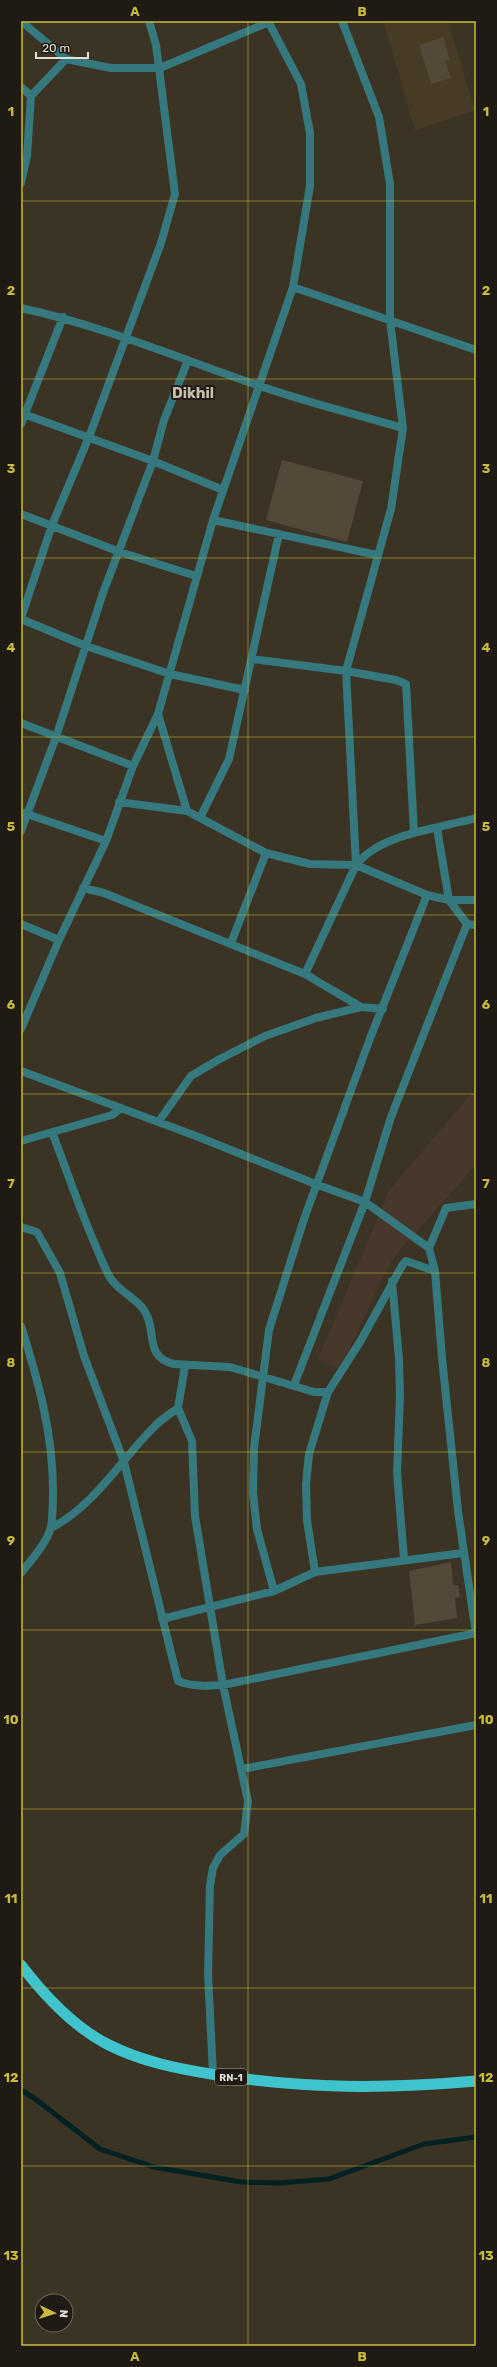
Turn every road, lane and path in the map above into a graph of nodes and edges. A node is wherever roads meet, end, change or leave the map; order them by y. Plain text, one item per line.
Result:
1 (21, 21) edge
2 (149, 21) edge
3 (342, 21) edge
4 (269, 22) edge
5 (66, 59) junction
6 (160, 68) junction
7 (21, 87) edge
8 (31, 96) junction
9 (21, 183) edge
10 (293, 287) junction
11 (21, 308) edge
12 (63, 317) junction
13 (390, 320) junction
14 (126, 337) junction
15 (476, 350) edge
16 (188, 360) junction
17 (259, 386) junction
18 (23, 414) edge
19 (21, 424) edge
20 (403, 428) junction
21 (89, 437) junction
22 (153, 461) junction
23 (222, 490) junction
24 (21, 514) edge
25 (213, 520) junction
26 (52, 524) junction
27 (279, 534) junction
28 (120, 552) junction
29 (377, 555) junction
30 (196, 576) junction
31 (21, 618) edge
32 (86, 646) junction
33 (252, 659) junction
34 (346, 671) junction
35 (170, 674) junction
36 (245, 690) junction
37 (158, 714) junction
38 (21, 723) edge
39 (56, 737) junction
40 (133, 766) junction
41 (119, 802) junction
42 (187, 811) junction
43 (24, 814) edge
44 (200, 818) junction
45 (476, 818) edge
46 (437, 828) junction
47 (21, 830) edge
48 (414, 833) junction
49 (106, 841) junction
50 (266, 853) junction
51 (356, 865) junction
52 (83, 888) junction
53 (427, 895) junction
54 (449, 900) junction
55 (476, 900) edge
56 (21, 924) edge
57 (472, 924) edge
58 (59, 940) junction
59 (232, 943) junction
60 (305, 974) junction
61 (361, 1007) junction
62 (383, 1009) junction
63 (22, 1024) edge
64 (21, 1071) edge
65 (121, 1108) junction
66 (159, 1122) junction
67 (52, 1132) junction
68 (21, 1141) edge
69 (318, 1185) junction
70 (365, 1202) junction
71 (476, 1204) edge
72 (21, 1227) edge
73 (429, 1248) junction
74 (435, 1271) junction
75 (392, 1280) junction
76 (21, 1326) edge
77 (185, 1366) junction
78 (262, 1376) junction
79 (294, 1385) junction
80 (328, 1392) junction
81 (178, 1408) junction
82 (124, 1462) junction
83 (50, 1528) junction
84 (463, 1553) junction
85 (404, 1559) junction
86 (315, 1572) junction
87 (21, 1573) edge
88 (274, 1591) junction
89 (210, 1607) junction
90 (162, 1619) junction
91 (476, 1633) edge
92 (222, 1685) junction
93 (476, 1725) edge
94 (242, 1769) junction
95 (21, 1965) edge
96 (213, 2074) junction
97 (476, 2081) edge

1 - 5 street
2 - 6 street
3 - 13 street
4 - 6 street
4 - 10 street
5 - 6 street
5 - 8 street
6 - 14 street
7 - 8 street
8 - 9 street
10 - 13 street
10 - 17 street
11 - 12 street
12 - 14 street
12 - 18 street
13 - 15 street
13 - 20 street
14 - 16 street
14 - 21 street
16 - 17 street
16 - 22 street
17 - 20 street
17 - 23 street
18 - 19 street
18 - 21 street
20 - 29 street
21 - 22 street
21 - 26 street
22 - 23 street
22 - 28 street
23 - 25 street
24 - 26 street
25 - 27 street
25 - 30 street
26 - 28 street
26 - 31 street
27 - 29 street
27 - 33 street
28 - 30 street
28 - 32 street
29 - 34 street
30 - 35 street
31 - 32 street
32 - 35 street
32 - 39 street
33 - 34 street
33 - 36 street
34 - 48 street
34 - 51 street
35 - 36 street
35 - 37 street
36 - 44 street
37 - 40 street
37 - 42 street
38 - 39 street
39 - 40 street
39 - 43 street
40 - 41 street
41 - 42 street
41 - 49 street
42 - 44 street
43 - 47 street
43 - 49 street
44 - 50 street
45 - 46 street
46 - 48 street
46 - 54 street
48 - 51 street
49 - 52 street
50 - 51 street
50 - 59 street
51 - 53 street
51 - 60 street
52 - 58 street
52 - 59 street
53 - 54 street
53 - 62 street
54 - 55 street
54 - 57 street
56 - 58 street
57 - 70 street
58 - 63 street
59 - 60 street
60 - 61 street
61 - 62 street
61 - 66 street
62 - 69 street
64 - 65 street
65 - 66 street
65 - 67 street
66 - 69 street
67 - 68 street
67 - 77 street
69 - 70 street
69 - 78 street
70 - 73 street
70 - 79 street
71 - 73 street
72 - 82 street
73 - 74 street
74 - 75 street
74 - 84 street
75 - 80 street
75 - 85 street
76 - 83 street
77 - 78 street
77 - 81 street
78 - 79 street
78 - 88 street
79 - 80 street
80 - 86 street
81 - 82 street
81 - 89 street
82 - 83 street
82 - 90 street
83 - 87 street
84 - 85 street
84 - 91 street
85 - 86 street
86 - 88 street
88 - 89 street
89 - 90 street
89 - 92 street
90 - 92 street
91 - 92 street
92 - 94 street
93 - 94 street
94 - 96 street
95 - 96 highway, RN-1
96 - 97 highway, RN-1

